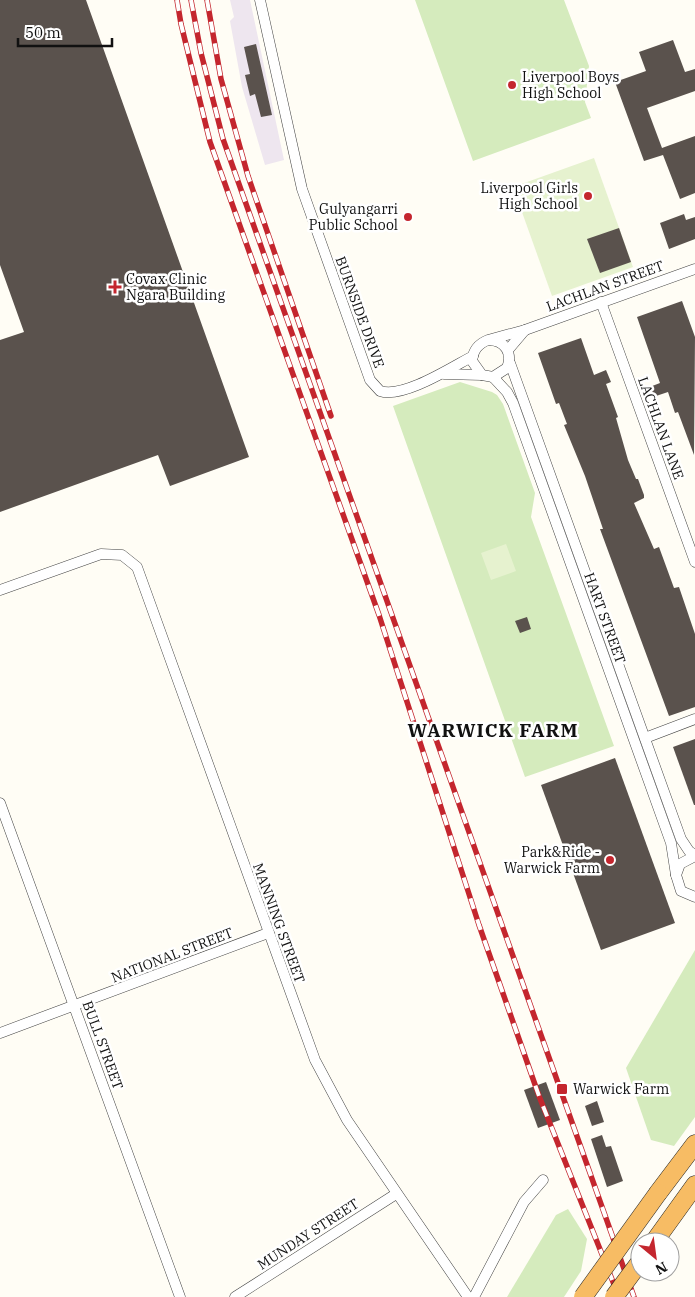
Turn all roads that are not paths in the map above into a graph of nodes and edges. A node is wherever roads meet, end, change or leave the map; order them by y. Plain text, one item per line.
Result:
1 (260, 0) edge
2 (695, 269) edge
3 (601, 302) junction
4 (524, 330) junction
5 (488, 340) junction
6 (508, 350) junction
7 (473, 356) junction
8 (510, 363) junction
9 (443, 374) junction
10 (482, 375) junction
11 (493, 377) junction
12 (695, 562) edge
13 (0, 590) edge
14 (695, 719) edge
15 (645, 738) junction
16 (0, 803) edge
17 (695, 856) edge
18 (676, 875) junction
19 (695, 897) edge
20 (268, 933) junction
21 (74, 1006) junction
22 (0, 1033) edge
23 (695, 1144) edge
24 (543, 1180) dead end
25 (695, 1185) edge
26 (396, 1194) junction
27 (661, 1232) edge
28 (630, 1275) edge
29 (180, 1297) edge
30 (235, 1297) edge
31 (468, 1297) edge
32 (474, 1297) edge
33 (583, 1297) edge
34 (614, 1297) edge

1 - 9 street, BURNSIDE DRIVE
2 - 3 street, LACHLAN STREET
3 - 4 street, LACHLAN STREET
3 - 12 street, LACHLAN LANE
4 - 5 street
4 - 6 street
5 - 6 street
5 - 7 street
6 - 8 street
7 - 9 street, BURNSIDE DRIVE
7 - 10 street
8 - 11 street
8 - 15 street, HART STREET
9 - 10 street, BURNSIDE DRIVE
10 - 11 street
11 - 18 street, HART STREET
13 - 20 street, MANNING STREET
14 - 15 street
15 - 17 street, HART STREET
16 - 21 street, BULL STREET
17 - 18 street
18 - 19 street
20 - 21 street, NATIONAL STREET
20 - 26 street, MANNING STREET
21 - 22 street, NATIONAL STREET
21 - 29 street, BULL STREET
23 - 33 highway, bridge
24 - 32 street
25 - 27 highway
26 - 30 street, MUNDAY STREET
26 - 31 street, MANNING STREET
28 - 34 highway, bridge

